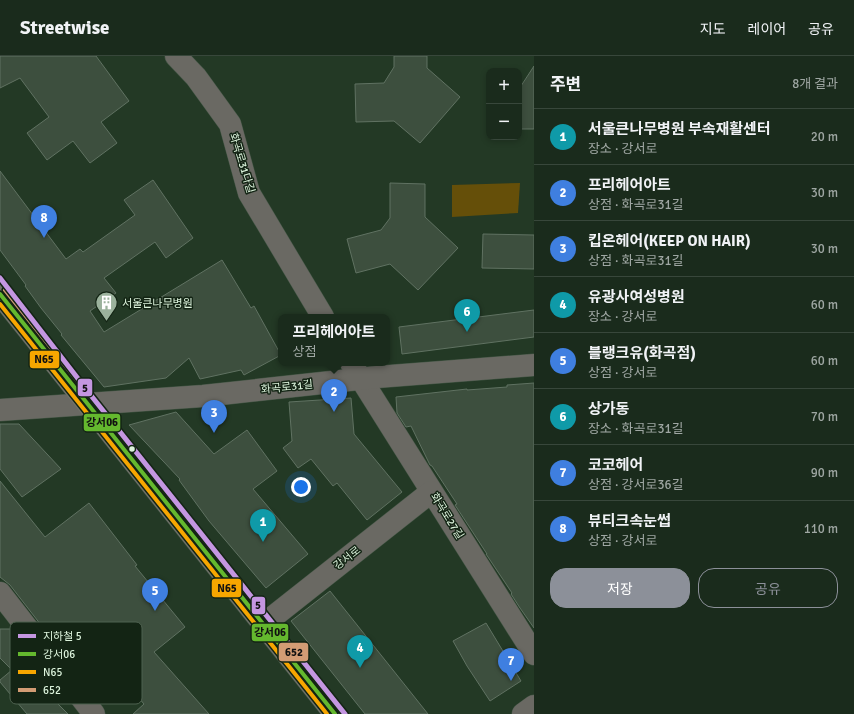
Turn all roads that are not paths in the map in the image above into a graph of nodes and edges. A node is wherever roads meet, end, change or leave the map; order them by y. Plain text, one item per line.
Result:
1 (181, 57) edge
2 (0, 294) edge
3 (321, 314) edge
4 (534, 365) edge
5 (355, 371) edge
6 (87, 403) junction
7 (0, 410) edge
8 (432, 492) junction
9 (3, 602) edge
10 (19, 622) edge
11 (264, 624) junction
12 (534, 654) edge
13 (86, 704) edge
14 (534, 706) edge
15 (94, 714) edge
16 (335, 714) edge
17 (523, 714) edge

1 - 3 street, 화곡로31다길
2 - 6 main road
4 - 5 street, 화곡로31길
5 - 6 street, 화곡로31길
5 - 8 street, 화곡로27길
6 - 7 street, 화곡로31길
6 - 11 main road
8 - 11 street, 강서로
8 - 12 street, 화곡로27길
9 - 10 street
11 - 16 main road
13 - 15 street
14 - 17 street

